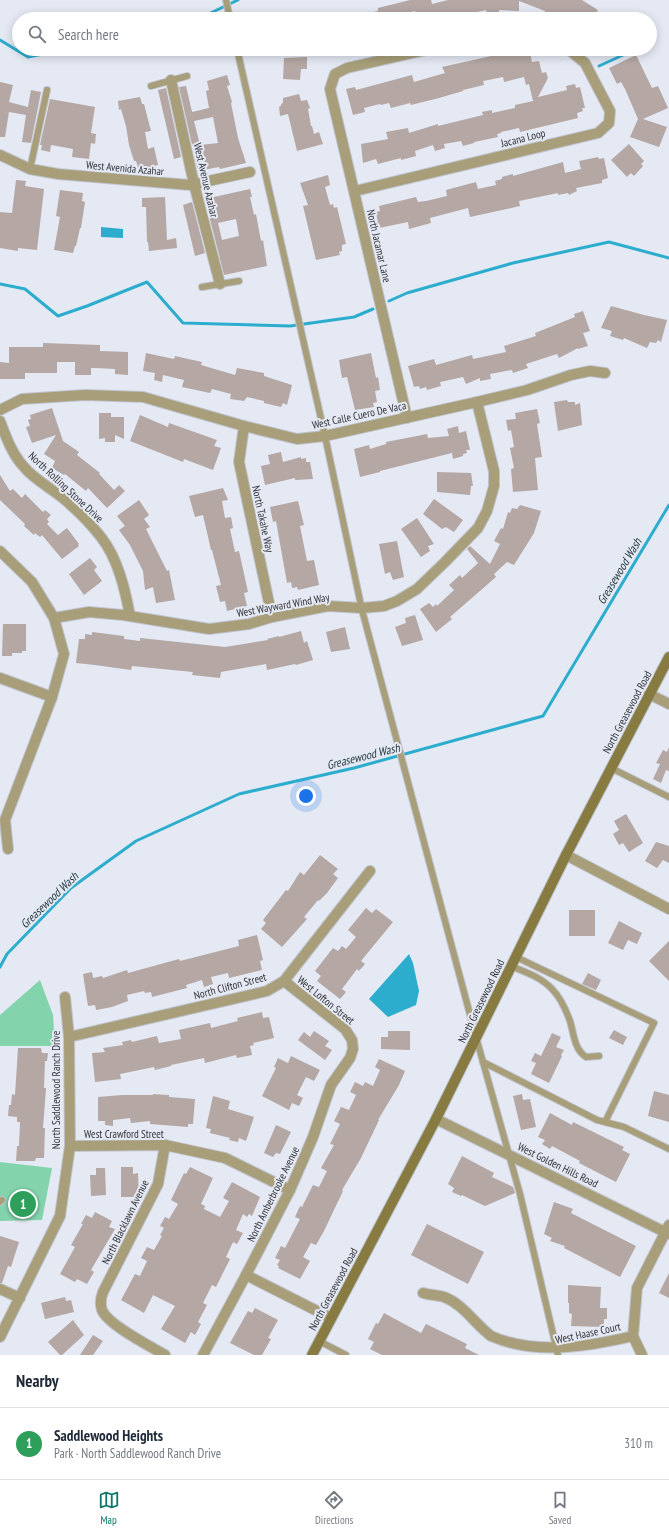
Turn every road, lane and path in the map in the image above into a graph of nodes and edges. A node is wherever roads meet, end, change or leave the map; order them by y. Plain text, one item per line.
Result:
1 (226, 0) edge
2 (229, 12) edge
3 (239, 56) edge
4 (399, 56) edge
5 (576, 56) edge
6 (187, 76) dead end
7 (171, 80) junction
8 (151, 86) dead end
9 (47, 90) dead end
10 (0, 155) edge
11 (30, 169) junction
12 (250, 172) dead end
13 (194, 184) junction
14 (355, 192) junction
15 (239, 280) dead end
16 (220, 284) junction
17 (202, 287) dead end
18 (605, 373) dead end
19 (477, 402) junction
20 (0, 410) edge
21 (407, 418) junction
22 (0, 421) edge
23 (244, 426) junction
24 (326, 436) junction
25 (0, 551) edge
26 (362, 608) junction
27 (130, 616) junction
28 (272, 617) junction
29 (54, 618) junction
30 (669, 657) edge
31 (0, 678) edge
32 (649, 694) junction
33 (52, 697) junction
34 (669, 704) edge
35 (611, 768) junction
36 (669, 797) edge
37 (3, 823) edge
38 (8, 849) dead end
39 (566, 855) junction
40 (370, 871) dead end
41 (669, 909) edge
42 (514, 962) junction
43 (284, 981) junction
44 (64, 997) dead end
45 (69, 1037) junction
46 (476, 1037) junction
47 (355, 1042) joint
48 (599, 1056) dead end
49 (483, 1062) junction
50 (436, 1119) junction
51 (605, 1122) junction
52 (165, 1145) junction
53 (70, 1146) junction
54 (669, 1149) edge
55 (509, 1154) junction
56 (290, 1190) junction
57 (668, 1230) edge
58 (246, 1275) junction
59 (0, 1289) edge
60 (423, 1294) dead end
61 (20, 1298) junction
62 (331, 1318) junction
63 (633, 1336) junction
64 (0, 1337) edge
65 (319, 1341) junction
66 (558, 1354) edge
67 (165, 1355) edge
68 (203, 1355) edge
69 (312, 1355) edge
70 (346, 1355) edge
71 (642, 1355) edge

1 - 2 lane
3 - 24 lane
4 - 14 street, North Jacamar Lane
5 - 14 street, Jacana Loop
6 - 7 lane
7 - 8 lane
7 - 13 street, West Avenue Azahar
9 - 11 lane
10 - 11 street, West Avenida Azahar
11 - 13 street, West Avenida Azahar
12 - 13 street, West Avenida Azahar
13 - 16 street, West Avenue Azahar
14 - 21 street, North Jacamar Lane
15 - 16 lane
16 - 17 lane
18 - 19 street, West Calle Cuero De Vaca
19 - 21 street, West Calle Cuero De Vaca
19 - 26 street, West Wayward Wind Way
20 - 23 street, West Calle Cuero De Vaca
21 - 24 street, West Calle Cuero De Vaca
22 - 27 street, North Rolling Stone Drive
23 - 24 street, West Calle Cuero De Vaca
23 - 28 street, North Takahe Way
24 - 26 lane
25 - 29 street
26 - 28 street, West Wayward Wind Way
26 - 46 lane
27 - 28 street, West Wayward Wind Way
27 - 29 street, West Wayward Wind Way
29 - 33 street
30 - 32 street, North Greasewood Road
31 - 33 street
32 - 34 street
32 - 35 street, North Greasewood Road
33 - 37 street
35 - 36 lane
35 - 39 street, North Greasewood Road
37 - 38 street
39 - 41 street
39 - 42 street, North Greasewood Road
40 - 43 street, North Clifton Street
42 - 46 street, North Greasewood Road
42 - 48 lane
42 - 51 lane
43 - 45 street, North Clifton Street
43 - 47 street, West Lofton Street
44 - 45 street, North Saddlewood Ranch Drive
45 - 53 street, North Saddlewood Ranch Drive
46 - 49 lane
46 - 50 street, North Greasewood Road
47 - 56 street, North Amberbrooke Avenue
49 - 51 lane
49 - 55 lane
50 - 55 street, West Golden Hills Road
50 - 62 street, North Greasewood Road
51 - 54 lane
52 - 53 street, West Crawford Street
52 - 56 street, West Crawford Street
52 - 67 street, North Blacklawn Avenue
53 - 61 street, North Saddlewood Ranch Drive
55 - 57 street, West Golden Hills Road
55 - 66 lane
56 - 58 street, North Amberbrooke Avenue
57 - 63 street
58 - 62 street
58 - 68 street, North Amberbrooke Avenue
59 - 61 street
60 - 66 street, West Haase Court
61 - 64 street, North Saddlewood Ranch Drive
62 - 65 street, North Greasewood Road
63 - 66 street, West Haase Court
63 - 71 street
65 - 69 street, North Greasewood Road
65 - 70 lane

